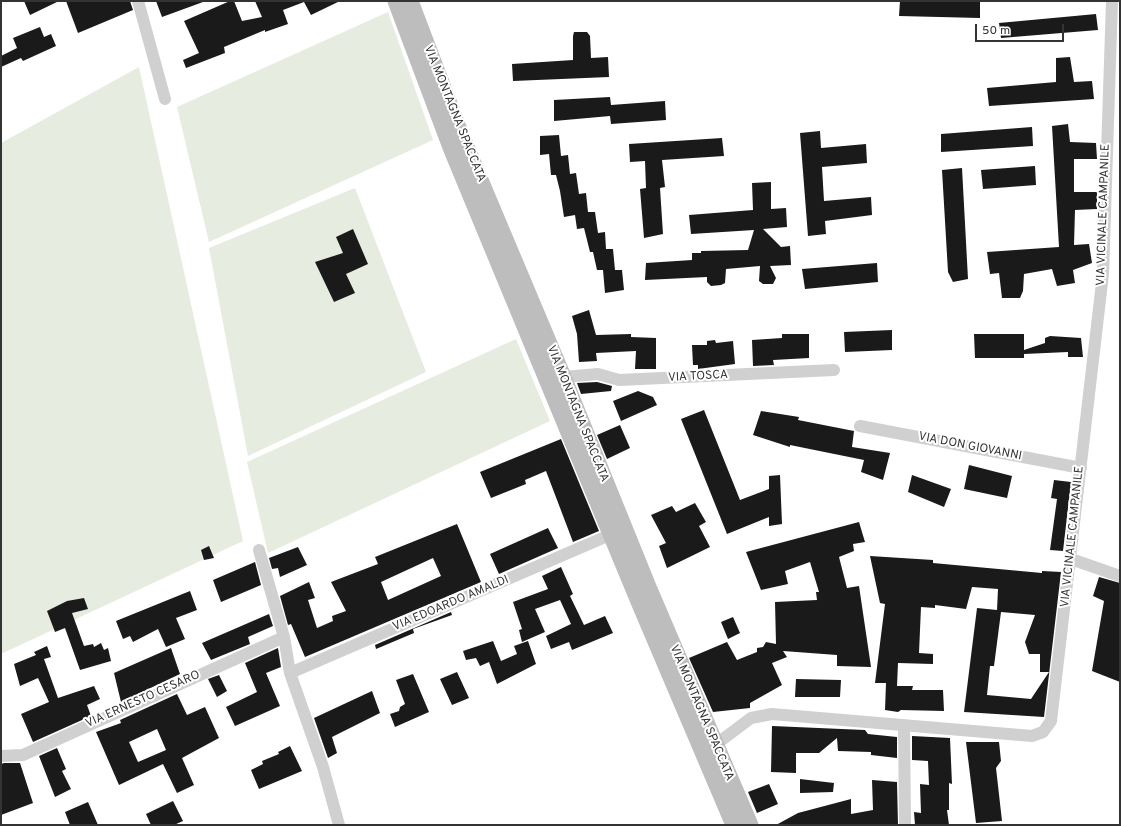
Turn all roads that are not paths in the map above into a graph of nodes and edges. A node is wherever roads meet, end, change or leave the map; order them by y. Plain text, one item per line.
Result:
1 (138, 1) edge
2 (396, 1) edge
3 (410, 1) edge
4 (1112, 1) edge
5 (165, 99) dead end
6 (834, 370) dead end
7 (563, 377) junction
8 (860, 426) dead end
9 (1081, 468) junction
10 (612, 534) junction
11 (259, 550) dead end
12 (1071, 559) junction
13 (1120, 576) edge
14 (284, 637) junction
15 (290, 674) junction
16 (904, 725) junction
17 (715, 745) junction
18 (1, 756) edge
19 (339, 825) edge
20 (734, 825) edge
21 (750, 825) edge
22 (906, 825) edge

1 - 5 street
2 - 10 main road, VIA MONTAGNA SPACCATA
3 - 7 main road, VIA MONTAGNA SPACCATA
4 - 9 street, VIA VICINALE CAMPANILE
6 - 7 street, VIA TOSCA
7 - 17 main road, VIA MONTAGNA SPACCATA
8 - 9 street, VIA DON GIOVANNI
9 - 12 street, VIA VICINALE CAMPANILE
10 - 15 street, VIA EDOARDO AMALDI
10 - 20 main road, VIA MONTAGNA SPACCATA
11 - 14 street
12 - 13 street
12 - 16 street, VIA VICINALE CAMPANILE
14 - 15 street
14 - 18 street, VIA ERNESTO CESARO
15 - 19 street
16 - 17 street, VIA VICINALE CAMPANILE
16 - 22 street
17 - 21 main road, VIA MONTAGNA SPACCATA

